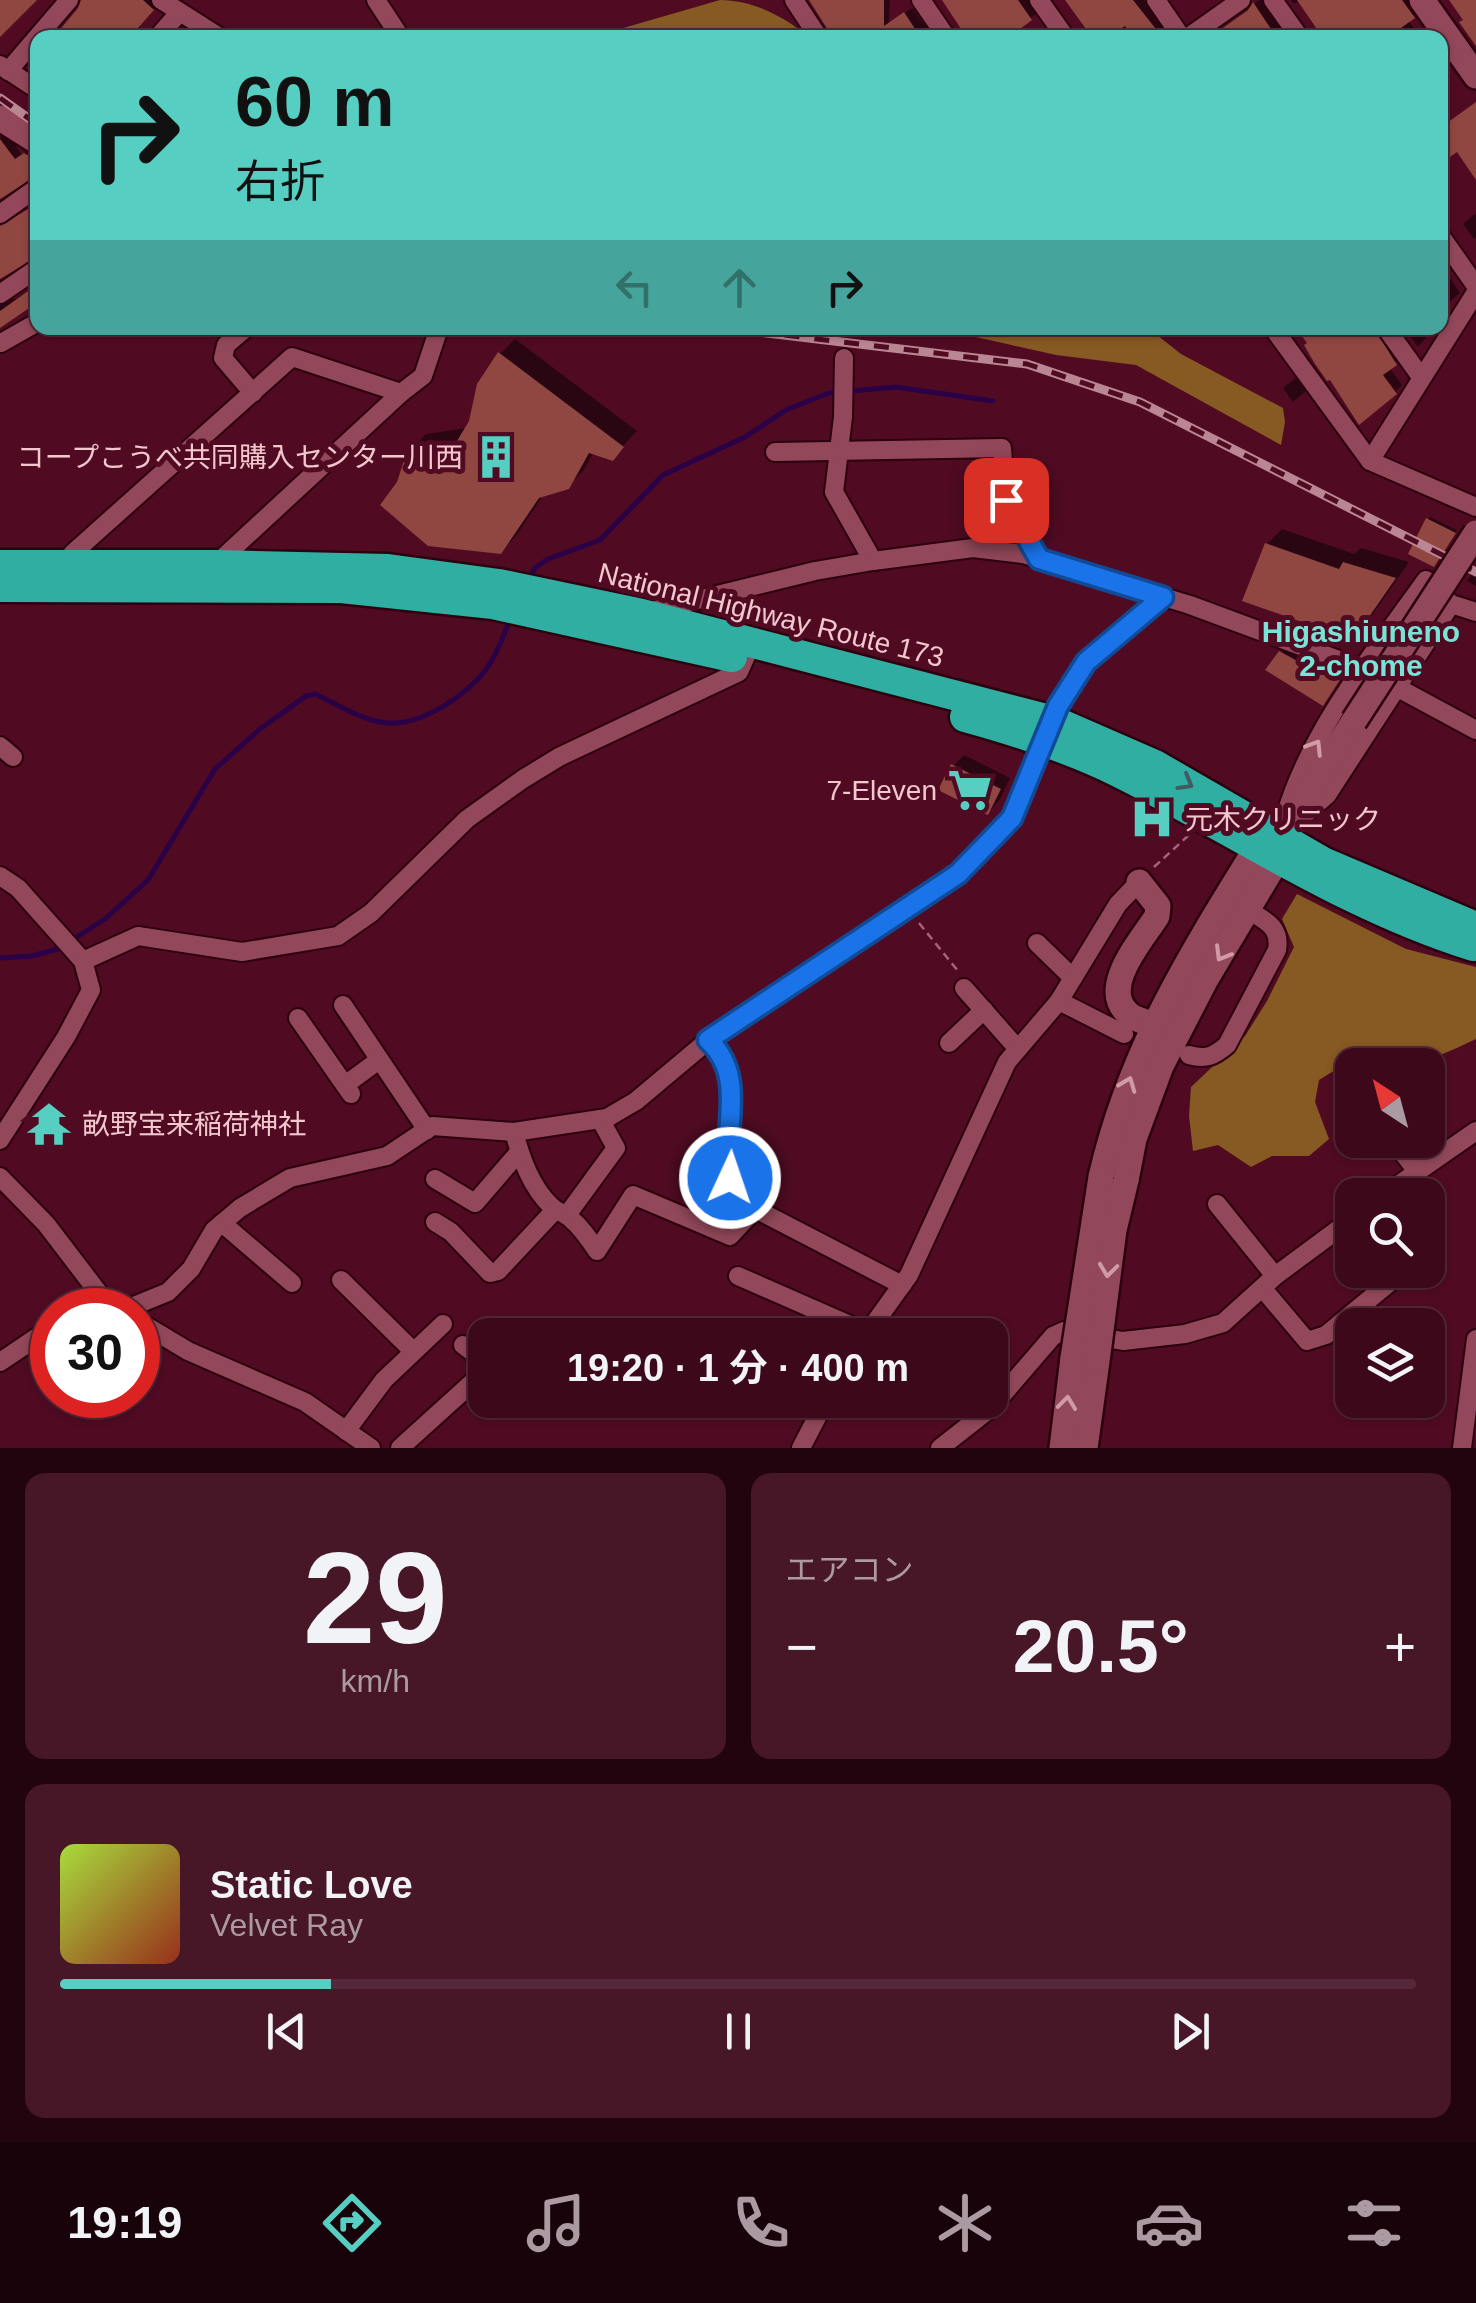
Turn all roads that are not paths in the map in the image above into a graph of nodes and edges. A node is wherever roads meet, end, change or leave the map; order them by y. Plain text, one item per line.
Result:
1 (69, 0) edge
2 (161, 0) edge
3 (376, 0) edge
4 (794, 0) edge
5 (921, 0) edge
6 (1039, 0) edge
7 (1156, 0) edge
8 (1241, 0) edge
9 (1273, 0) edge
10 (1422, 0) edge
11 (178, 14) junction
12 (40, 30) edge
13 (164, 30) edge
14 (207, 30) edge
15 (397, 30) edge
16 (814, 30) edge
17 (942, 30) edge
18 (1060, 30) edge
19 (1179, 30) edge
20 (1197, 30) edge
21 (1294, 30) edge
22 (1443, 30) edge
23 (1448, 37) edge
24 (30, 41) edge
25 (4, 68) edge
26 (1476, 76) edge
27 (30, 85) edge
28 (3, 124) edge
29 (30, 138) edge
30 (30, 193) edge
31 (0, 214) edge
32 (1448, 247) edge
33 (30, 273) edge
34 (1476, 289) edge
35 (0, 294) edge
36 (30, 327) edge
37 (1448, 333) edge
38 (238, 335) edge
39 (437, 335) edge
40 (1278, 335) edge
41 (1391, 335) edge
42 (1447, 335) edge
43 (1, 343) edge
44 (844, 358) dead end
45 (1420, 377) junction
46 (253, 392) junction
47 (401, 392) junction
48 (775, 452) dead end
49 (840, 452) junction
50 (1370, 461) junction
51 (1475, 505) edge
52 (1476, 533) edge
53 (1039, 559) junction
54 (874, 562) junction
55 (64, 564) junction
56 (0, 565) edge
57 (215, 565) junction
58 (0, 587) edge
59 (1163, 597) junction
60 (1451, 604) junction
61 (1476, 612) edge
62 (642, 614) junction
63 (748, 651) junction
64 (1362, 669) junction
65 (1396, 689) junction
66 (1476, 730) edge
67 (1049, 732) junction
68 (1271, 848) junction
69 (0, 876) edge
70 (1139, 882) joint
71 (1248, 910) junction
72 (1476, 927) edge
73 (1037, 943) dead end
74 (1476, 947) edge
75 (83, 960) junction
76 (1073, 978) junction
77 (964, 988) road end
78 (1059, 1001) junction
79 (343, 1005) dead end
80 (984, 1010) junction
81 (298, 1018) dead end
82 (1154, 1025) junction
83 (1124, 1034) dead end
84 (708, 1040) junction
85 (948, 1043) dead end
86 (1018, 1049) junction
87 (1189, 1055) dead end
88 (379, 1060) junction
89 (600, 1118) junction
90 (427, 1130) junction
91 (1476, 1130) edge
92 (514, 1132) junction
93 (0, 1140) edge
94 (520, 1152) junction
95 (1407, 1158) edge
96 (1416, 1170) junction
97 (0, 1177) edge
98 (1406, 1178) edge
99 (435, 1179) dead end
100 (1113, 1179) junction
101 (1217, 1204) dead end
102 (754, 1210) junction
103 (561, 1212) junction
104 (436, 1222) dead end
105 (222, 1223) junction
106 (1335, 1232) edge
107 (738, 1276) dead end
108 (341, 1280) dead end
109 (292, 1283) dead end
110 (1270, 1283) junction
111 (902, 1285) junction
112 (95, 1288) edge
113 (1383, 1288) edge
114 (160, 1295) edge
115 (831, 1318) edge
116 (878, 1318) edge
117 (443, 1324) dead end
118 (160, 1335) edge
119 (1476, 1339) edge
120 (30, 1342) edge
121 (463, 1345) dead end
122 (468, 1349) edge
123 (413, 1351) junction
124 (1085, 1359) junction
125 (0, 1362) edge
126 (468, 1386) edge
127 (817, 1418) edge
128 (346, 1430) junction
129 (371, 1448) edge
130 (400, 1448) edge
131 (801, 1448) edge
132 (940, 1448) edge
133 (1062, 1448) edge
134 (1085, 1448) edge
135 (1462, 1448) edge

1 - 12 street
2 - 11 street
3 - 15 street
4 - 16 street
5 - 17 street
6 - 18 street
7 - 19 street
8 - 20 street
9 - 21 street
10 - 22 main road
11 - 13 street
11 - 14 street
23 - 26 main road
24 - 25 street
25 - 27 street
28 - 29 main road
30 - 31 street
32 - 34 street
33 - 35 street
34 - 37 street
36 - 43 street
38 - 46 street
39 - 47 street
40 - 50 street
41 - 45 street
42 - 45 street
44 - 49 street
45 - 50 street
46 - 47 street
46 - 55 street
47 - 57 street
48 - 49 street
49 - 53 street
49 - 54 street
50 - 51 street
52 - 68 main road, bridge
53 - 54 street
53 - 59 street
54 - 62 street
55 - 56 highway, National Highway Route 173
55 - 57 highway, National Highway Route 173
57 - 62 highway, National Highway Route 173
58 - 63 highway, National Highway Route 173
59 - 64 street
59 - 67 street
60 - 61 street
60 - 64 street
60 - 65 street
62 - 63 highway, National Highway Route 173
63 - 67 highway, National Highway Route 173
63 - 75 street
64 - 65 street
68 -> 64 street
65 - 66 street
65 - 68 street
67 - 68 highway, National Highway Route 173
67 -> 68 highway, National Highway Route 173
67 - 84 street
68 - 71 main road
68 - 72 highway, National Highway Route 173
68 - 74 highway, National Highway Route 173
68 - 82 main road
69 - 75 street
70 - 76 street
70 - 82 main road
71 - 87 street
71 -> 100 main road
73 - 76 street
75 - 93 street
76 - 78 street
77 - 80 street
78 - 83 street
78 - 86 street
79 - 88 street
80 - 85 street
80 - 86 street
81 - 88 street
100 -> 82 main road
84 - 89 street
84 - 102 street
86 - 111 street
88 - 90 street
89 - 92 street
89 - 103 street
90 - 92 street
90 - 105 street
91 - 96 street
92 - 94 street
94 - 99 street
94 - 103 street
95 - 96 street
96 - 98 street
97 - 112 street
100 - 124 main road, bridge
101 - 110 street
102 - 103 street
102 - 111 street
103 - 104 street
105 - 109 street
105 - 114 street
106 - 110 street
107 - 115 street
108 - 123 street
110 - 113 street
110 - 132 street
111 - 116 street
117 - 123 street
118 - 128 street
119 - 135 street
120 - 125 street
121 - 122 street
123 - 128 street
133 -> 124 main road
124 - 134 main road
126 - 130 street
127 - 131 street
128 - 129 street

